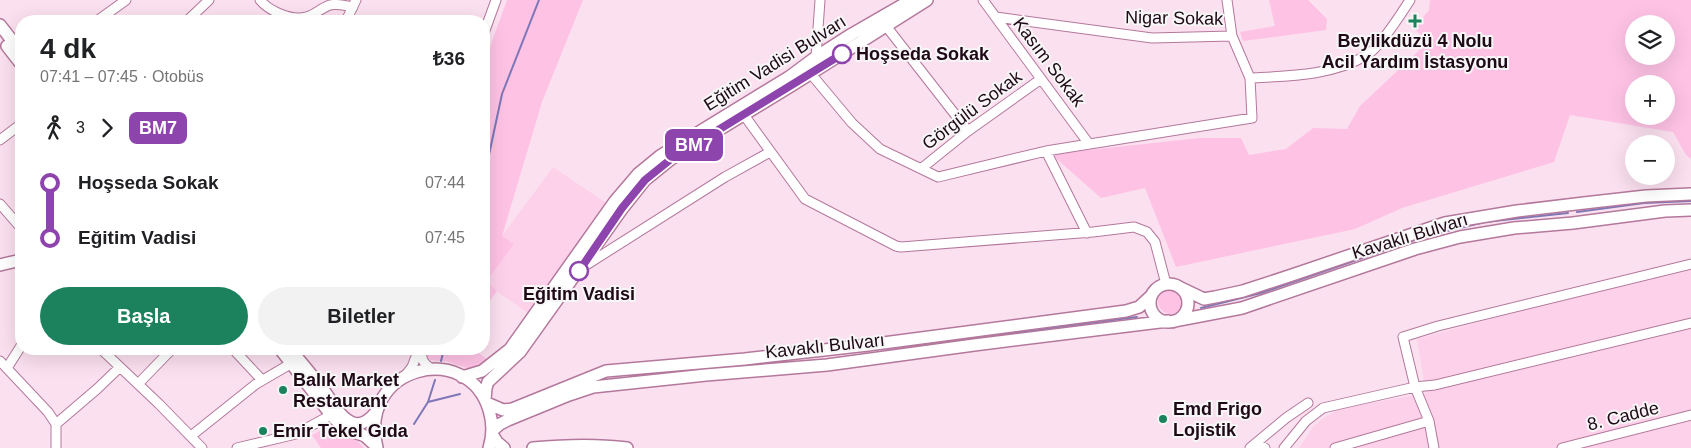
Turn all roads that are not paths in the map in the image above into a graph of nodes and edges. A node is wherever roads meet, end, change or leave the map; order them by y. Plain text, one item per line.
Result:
1 (126, 0) edge
2 (209, 0) edge
3 (260, 0) edge
4 (496, 0) edge
5 (820, 0) edge
6 (911, 0) edge
7 (927, 0) edge
8 (983, 0) edge
9 (1226, 0) edge
10 (1410, 0) edge
11 (355, 3) edge
12 (105, 15) edge
13 (193, 15) edge
14 (285, 15) edge
15 (311, 15) edge
16 (349, 15) edge
17 (490, 16) edge
18 (996, 17) junction
19 (0, 25) edge
20 (886, 26) junction
21 (1232, 36) junction
22 (0, 37) edge
23 (15, 44) edge
24 (15, 56) edge
25 (816, 57) junction
26 (808, 70) junction
27 (1041, 78) junction
28 (1250, 78) junction
29 (744, 115) junction
30 (15, 129) edge
31 (968, 131) junction
32 (0, 140) edge
33 (1090, 144) junction
34 (1046, 151) junction
35 (770, 152) junction
36 (922, 168) junction
37 (1691, 194) edge
38 (0, 204) edge
39 (1691, 210) edge
40 (15, 221) edge
41 (1086, 233) junction
42 (15, 261) edge
43 (1691, 264) edge
44 (0, 265) edge
45 (15, 269) edge
46 (579, 270) junction
47 (0, 272) edge
48 (1166, 284) junction
49 (1179, 287) junction
50 (1152, 294) junction
51 (1171, 321) junction
52 (1691, 323) edge
53 (15, 355) edge
54 (107, 355) edge
55 (166, 355) edge
56 (239, 355) edge
57 (285, 355) edge
58 (295, 355) edge
59 (417, 355) edge
60 (422, 355) edge
61 (0, 361) edge
62 (292, 364) junction
63 (120, 367) junction
64 (7, 368) junction
65 (432, 369) junction
66 (462, 376) junction
67 (404, 377) junction
68 (262, 380) junction
69 (138, 384) junction
70 (1415, 387) junction
71 (486, 401) junction
72 (1308, 403) dead end
73 (376, 412) junction
74 (331, 415) junction
75 (1691, 415) edge
76 (1429, 421) junction
77 (56, 424) junction
78 (493, 432) junction
79 (191, 436) junction
80 (1253, 446) edge
81 (56, 448) edge
82 (202, 448) edge
83 (237, 448) edge
84 (377, 448) edge
85 (489, 448) edge
86 (504, 448) edge
87 (533, 448) edge
88 (628, 448) edge
89 (1266, 448) edge
90 (1284, 448) edge
91 (1335, 448) edge
92 (1434, 448) edge
93 (1562, 448) edge

1 - 12 street
2 - 13 street
3 - 14 street
4 - 17 street
5 - 25 street
6 - 25 main road, Eğitim Vadisi Bulvarı
7 - 20 main road, Eğitim Vadisi Bulvarı
8 - 18 street, Kasım Sokak
9 - 21 street
10 - 28 street
11 - 15 street
11 - 16 street
18 - 21 street, Nigar Sokak
18 - 27 street, Kasım Sokak
19 - 23 main road
20 - 26 main road, Eğitim Vadisi Bulvarı
20 - 31 street
21 - 28 street
22 - 24 main road
25 - 26 main road, Eğitim Vadisi Bulvarı
26 - 29 main road, Eğitim Vadisi Bulvarı
26 - 36 street
26 - 66 main road, Eğitim Vadisi Bulvarı
27 - 31 street, Görgülü Sokak
27 - 33 street, Kasım Sokak
28 - 33 street
29 - 35 street
29 - 46 main road, Eğitim Vadisi Bulvarı
30 - 32 street
31 - 36 street, Görgülü Sokak
33 - 34 street
34 - 36 street
34 - 41 street
35 - 41 street
35 - 46 street
37 - 49 main road, Kavaklı Bulvarı
38 - 40 street
39 - 51 main road, Kavaklı Bulvarı
41 - 48 street
42 - 44 main road
43 - 70 street
45 - 47 main road
46 - 71 main road, Eğitim Vadisi Bulvarı
48 - 49 main road, Kavaklı Bulvarı
48 - 50 main road, Kavaklı Bulvarı
49 - 51 main road
50 - 51 main road
50 - 71 main road, Kavaklı Bulvarı
51 - 78 main road, Kavaklı Bulvarı
52 - 70 street
53 - 64 street
54 - 63 street
55 - 69 street
56 - 68 street
57 - 62 main road
58 - 73 main road
59 - 67 street
60 - 65 street
61 - 64 street
62 - 68 street
62 - 74 main road
63 - 69 street
63 - 77 street
64 - 77 street
65 - 66 main road
65 - 67 main road
66 - 71 main road
67 - 73 main road
68 - 79 street
69 - 79 street
70 - 76 street
70 - 90 street
71 - 78 main road
72 - 80 street
73 - 84 main road
74 - 83 street
74 - 84 main road
75 - 93 street, 8. Cadde
76 - 91 street
76 - 92 street
77 - 81 street
78 - 85 main road
78 - 86 main road
79 - 82 street
80 - 89 street
87 - 88 main road

